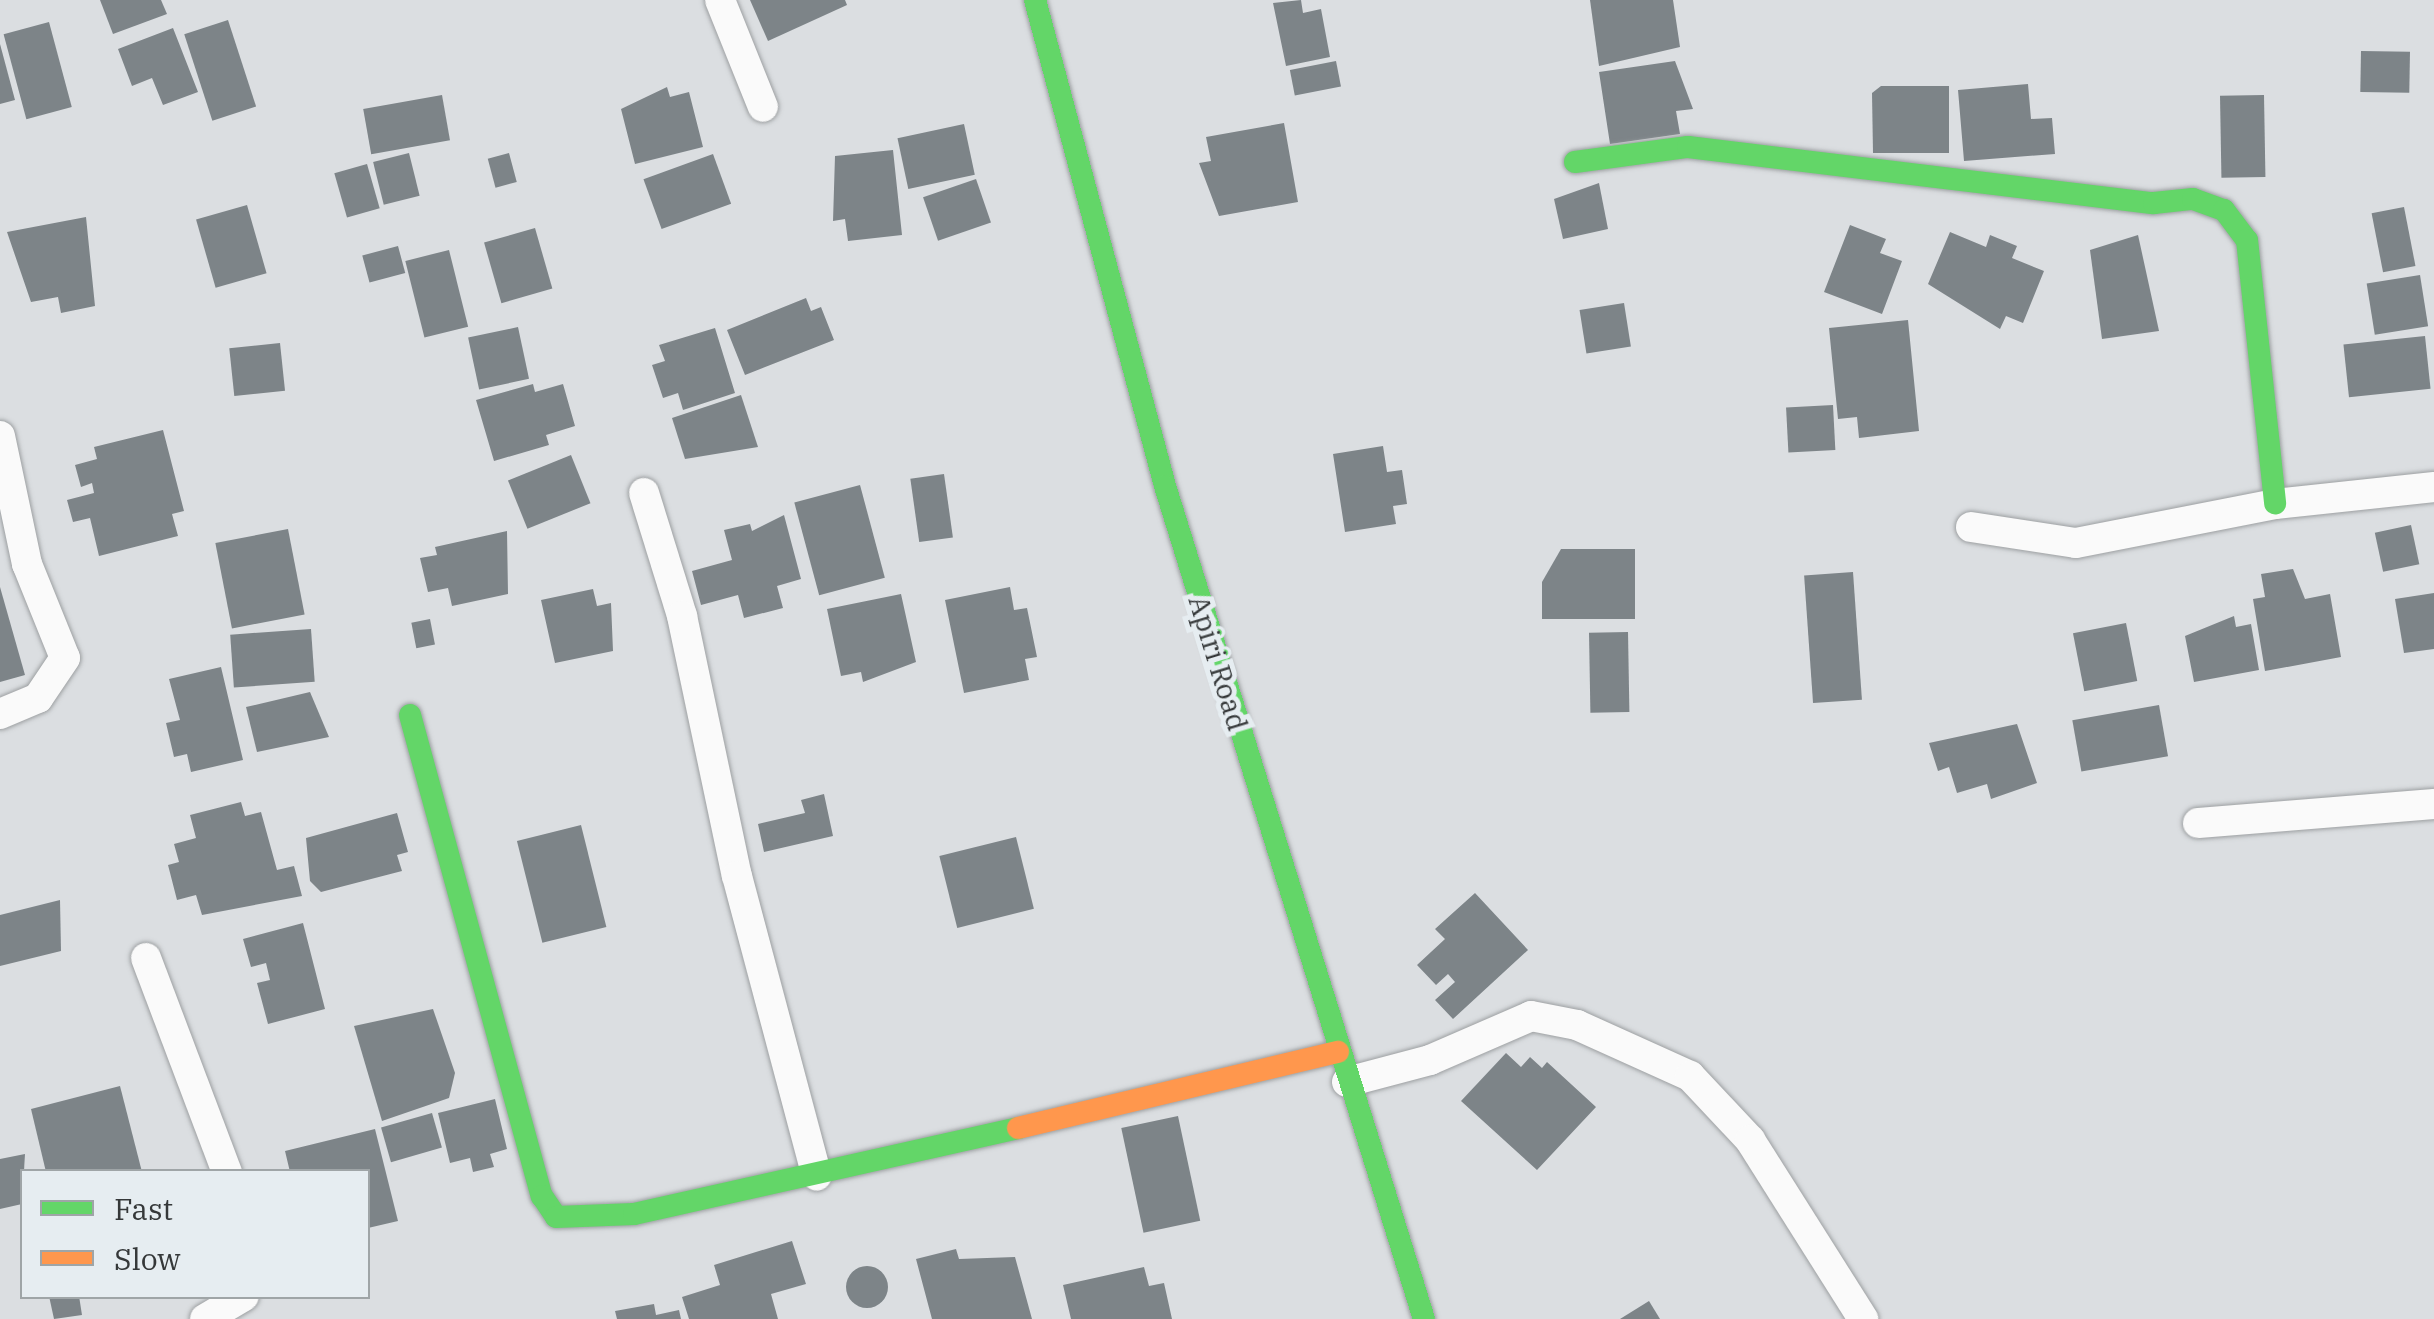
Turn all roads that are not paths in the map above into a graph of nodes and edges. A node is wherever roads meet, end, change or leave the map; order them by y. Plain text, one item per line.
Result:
1 (720, 0) edge
2 (1035, 0) edge
3 (763, 107) dead end
4 (1575, 162) dead end
5 (0, 436) edge
6 (2434, 487) edge
7 (644, 493) dead end
8 (2275, 504) junction
9 (1971, 527) dead end
10 (0, 714) edge
11 (410, 715) dead end
12 (2434, 804) edge
13 (2198, 823) dead end
14 (146, 958) dead end
15 (1342, 1067) junction
16 (226, 1169) edge
17 (817, 1176) junction
18 (239, 1299) edge
19 (205, 1319) edge
20 (1424, 1319) edge
21 (1863, 1319) edge

1 - 3 street
2 - 15 street, Apiri Road
4 - 8 street
5 - 10 street
6 - 8 street
7 - 17 street
8 - 9 street
11 - 17 street
12 - 13 street
14 - 16 street
15 - 17 street
15 - 20 street, Apiri Road
15 - 21 street
18 - 19 street

